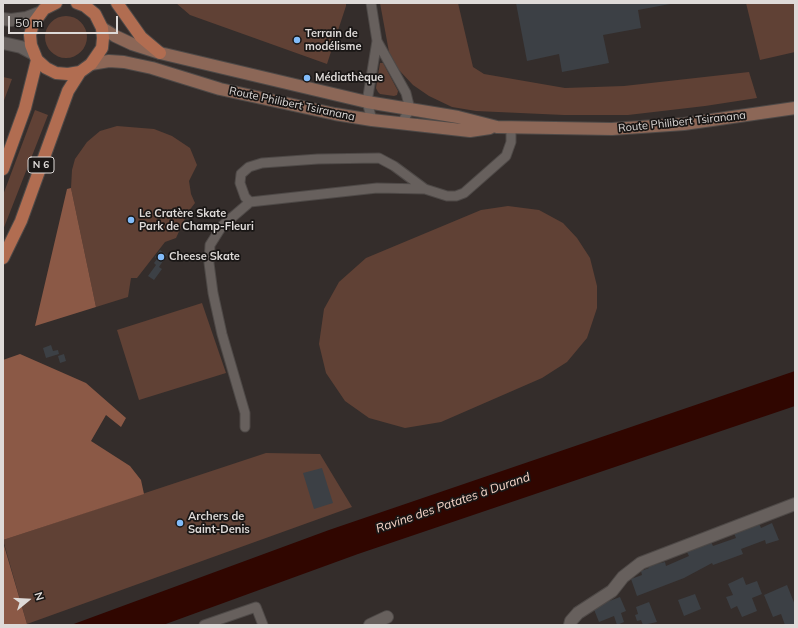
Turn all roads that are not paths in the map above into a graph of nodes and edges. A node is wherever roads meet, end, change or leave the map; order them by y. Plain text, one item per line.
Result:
1 (77, 3) edge
2 (117, 3) edge
3 (371, 3) edge
4 (52, 4) edge
5 (95, 9) edge
6 (39, 14) junction
7 (3, 19) edge
8 (102, 28) junction
9 (377, 41) junction
10 (3, 43) edge
11 (160, 53) junction
12 (36, 57) junction
13 (92, 64) junction
14 (80, 72) junction
15 (366, 102) junction
16 (795, 108) edge
17 (410, 109) junction
18 (372, 120) junction
19 (401, 124) junction
20 (496, 127) junction
21 (511, 127) junction
22 (3, 169) edge
23 (425, 189) junction
24 (250, 202) junction
25 (3, 258) edge
26 (245, 427) dead end
27 (795, 504) edge
28 (228, 616) junction
29 (387, 617) dead end
30 (204, 625) edge
31 (231, 625) edge
32 (263, 625) edge
33 (370, 625) edge
34 (570, 625) edge

1 - 5 main road, N 6
2 - 11 main road
3 - 9 lane
4 - 6 main road
5 - 8 main road, N 6
6 - 7 street
6 - 12 main road
8 - 11 main road, Route Philibert Tsiranana
8 - 13 main road, N 6
9 - 15 lane
9 - 17 lane
10 - 12 street
11 - 15 main road, Route Philibert Tsiranana
12 - 14 main road, N 6
12 - 22 main road
13 - 14 main road, N 6
13 - 18 main road, Route Philibert Tsiranana
14 - 25 main road, N 6
15 - 17 main road, Route Philibert Tsiranana
15 - 18 lane
16 - 21 main road, Route Philibert Tsiranana
17 - 19 lane
17 - 20 main road, Route Philibert Tsiranana
18 - 19 main road, Route Philibert Tsiranana
19 - 20 main road, Route Philibert Tsiranana
20 - 21 main road, Route Philibert Tsiranana
21 - 23 lane
23 - 24 lane
23 - 24 lane
24 - 26 lane
27 - 34 street
28 - 30 lane
28 - 31 lane
28 - 32 lane
29 - 33 street

